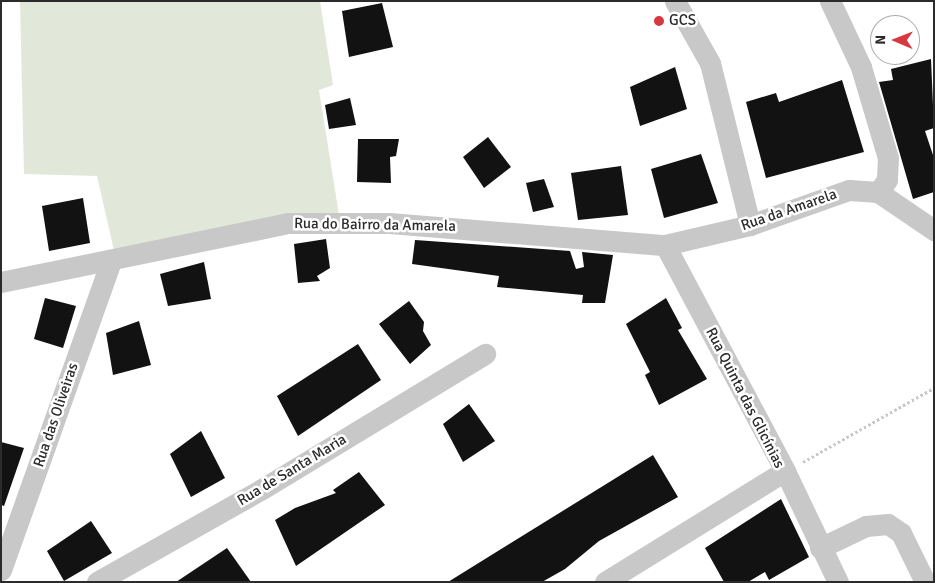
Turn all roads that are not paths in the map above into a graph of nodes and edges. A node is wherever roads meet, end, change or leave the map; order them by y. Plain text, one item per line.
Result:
1 (675, 1) edge
2 (830, 1) edge
3 (878, 192) junction
4 (750, 225) junction
5 (934, 230) edge
6 (665, 245) junction
7 (110, 260) junction
8 (1, 282) edge
9 (485, 354) dead end
10 (785, 471) junction
11 (820, 548) junction
12 (1, 570) edge
13 (97, 582) edge
14 (605, 582) edge
15 (838, 582) edge
16 (925, 582) edge

1 - 4 street
2 - 3 street
3 - 4 street, Rua da Amarela
3 - 5 street
4 - 6 street, Rua da Amarela
6 - 7 street, Rua do Bairro da Amarela
6 - 10 street, Rua Quinta das Glicínias
7 - 8 street, Rua do Bairro da Amarela
7 - 12 street, Rua das Oliveiras
9 - 13 street, Rua de Santa Maria
10 - 11 street
10 - 14 street, Rua Quinta das Glicínias
11 - 15 street
11 - 16 street

